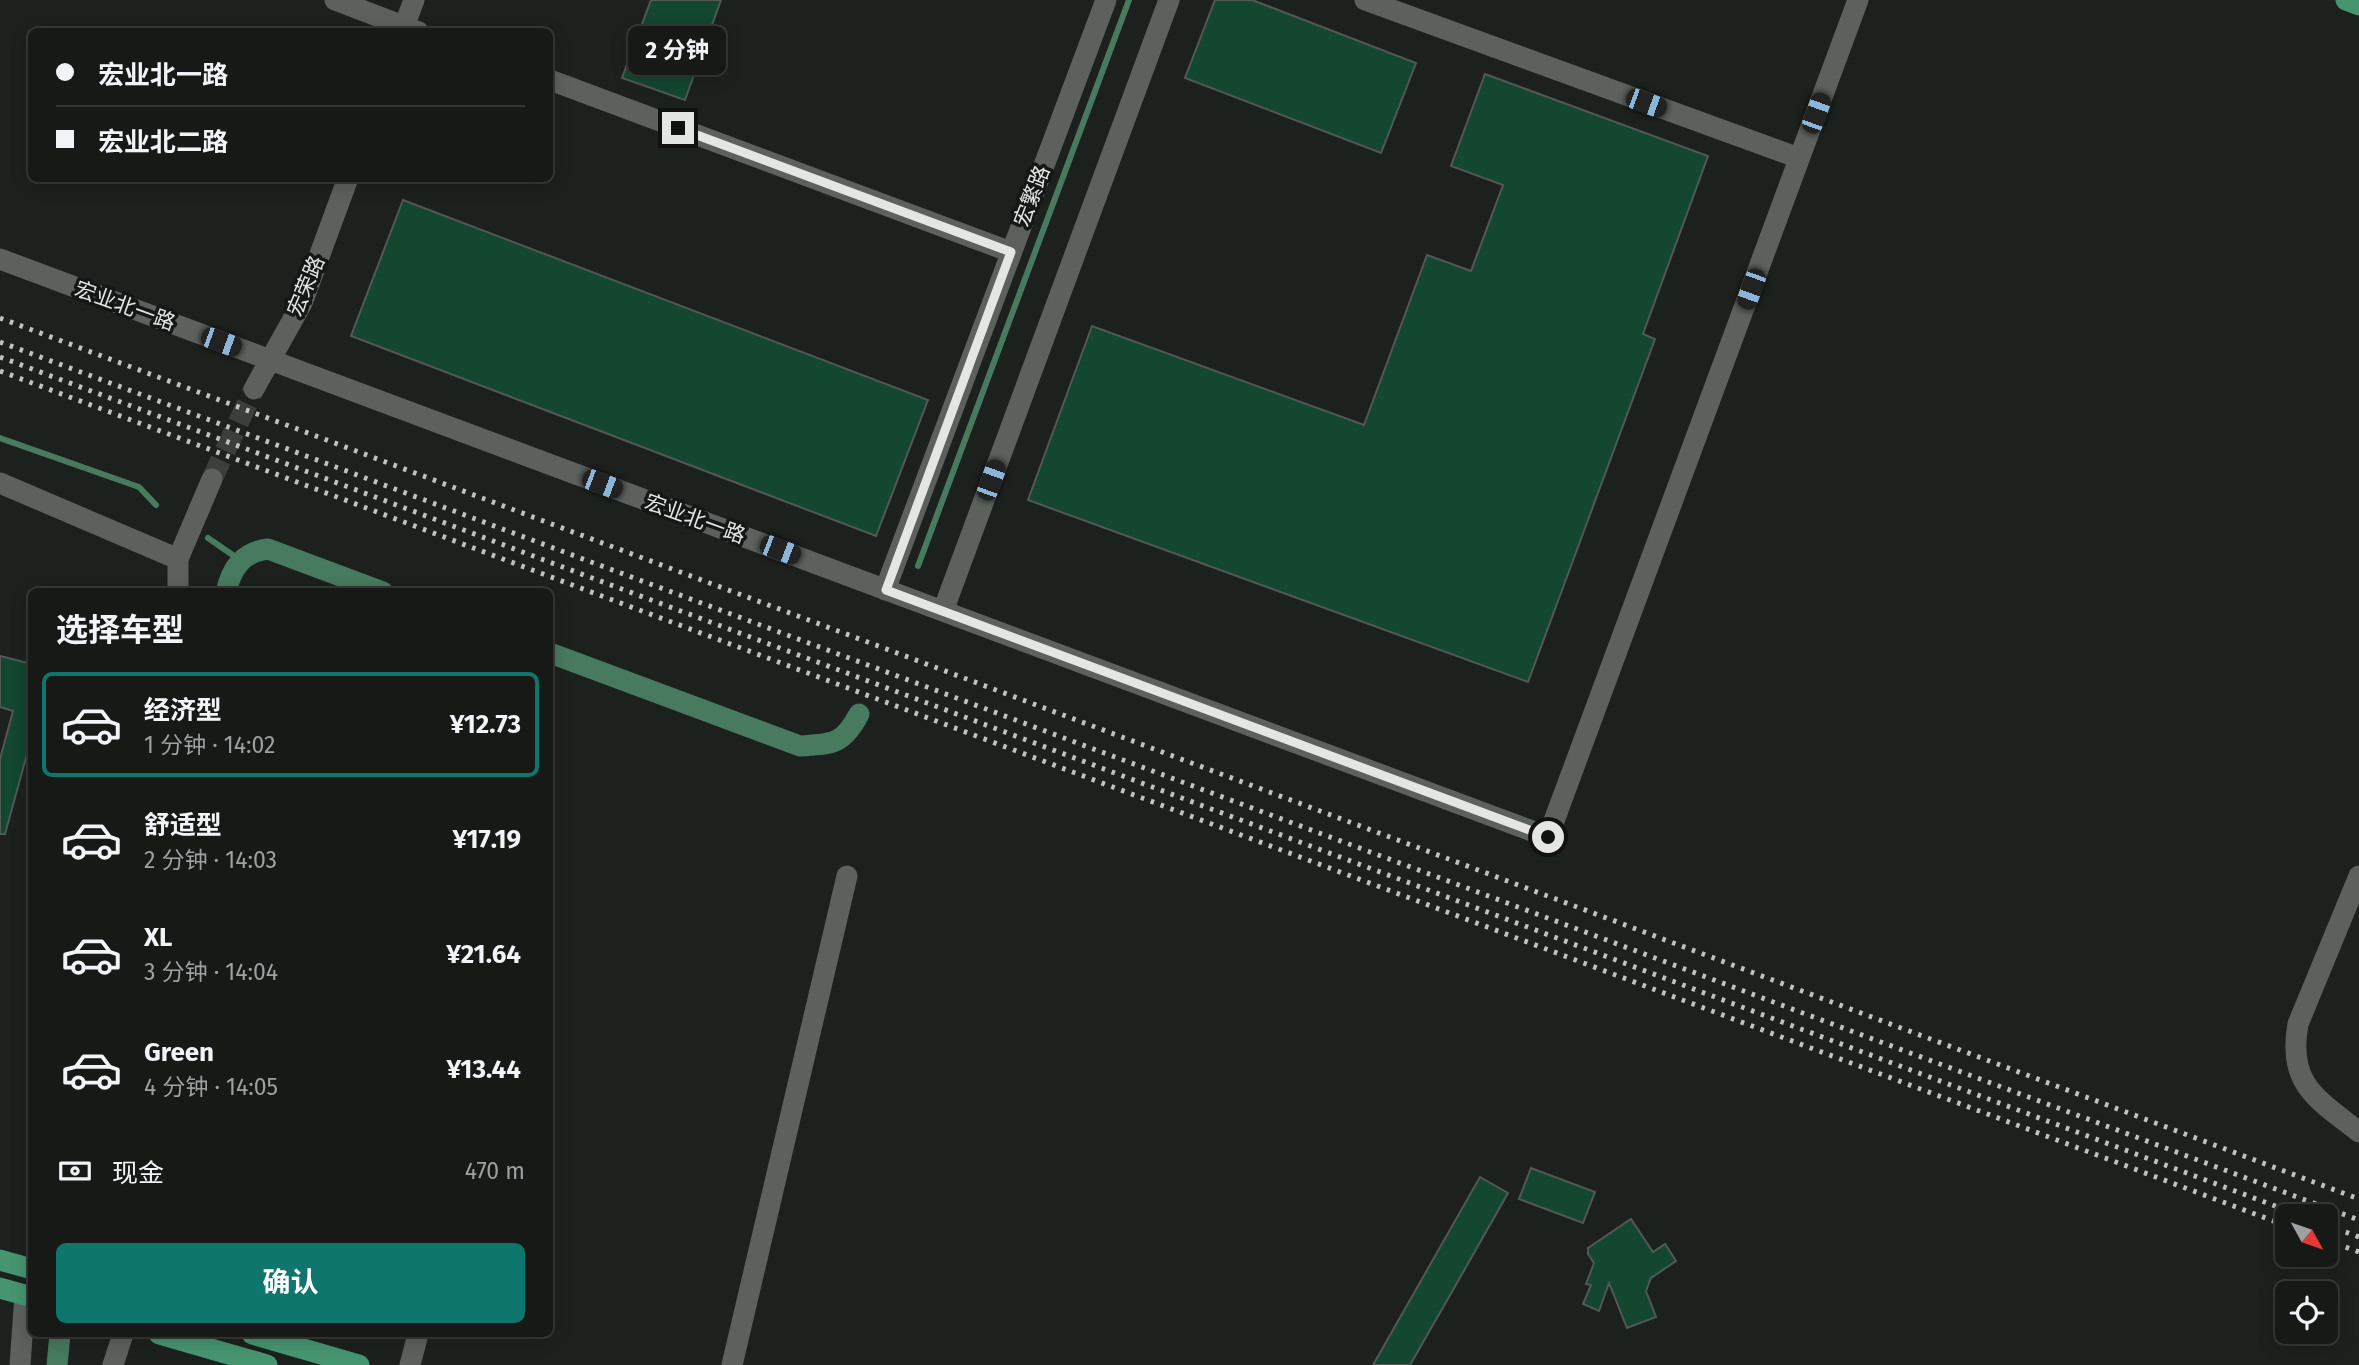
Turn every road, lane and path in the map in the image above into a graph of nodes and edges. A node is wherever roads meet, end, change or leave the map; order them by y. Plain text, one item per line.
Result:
1 (335, 0) edge
2 (414, 0) edge
3 (1106, 0) edge
4 (1168, 0) edge
5 (1365, 0) edge
6 (1858, 0) edge
7 (2346, 0) edge
8 (2359, 5) edge
9 (404, 28) edge
10 (409, 28) edge
11 (553, 81) edge
12 (1800, 159) junction
13 (347, 182) edge
14 (1011, 252) junction
15 (0, 259) edge
16 (270, 360) junction
17 (254, 389) tunnel mouth
18 (212, 478) tunnel mouth
19 (0, 483) edge
20 (178, 559) junction
21 (178, 588) edge
22 (886, 590) junction
23 (943, 611) junction
24 (847, 876) dead end
25 (2359, 876) edge
26 (2359, 1132) edge
27 (0, 1260) edge
28 (28, 1267) edge
29 (0, 1288) edge
30 (28, 1296) edge
31 (122, 1337) edge
32 (169, 1337) edge
33 (262, 1337) edge
34 (417, 1337) edge
35 (20, 1365) edge
36 (113, 1365) edge
37 (267, 1365) edge
38 (359, 1365) edge
39 (411, 1365) edge
40 (732, 1365) edge

1 - 9 street
2 - 10 street
3 - 14 street, 宏繁路
4 - 23 street
5 - 12 street
6 - 12 street
7 - 8 main road
11 - 14 street
12 - 23 street, 宏业北一路
13 - 16 street, 宏荣路
14 - 22 street, 宏繁路
15 - 16 street, 宏业北一路
16 - 17 street, 宏荣路
16 - 22 street, 宏业北一路
18 - 20 street
19 - 20 street
20 - 21 street
22 - 23 street, 宏业北一路
24 - 40 street
25 - 26 street
27 - 28 main road
29 - 30 main road
30 - 35 street
31 - 36 street
32 - 37 main road
33 - 38 main road
34 - 39 street

